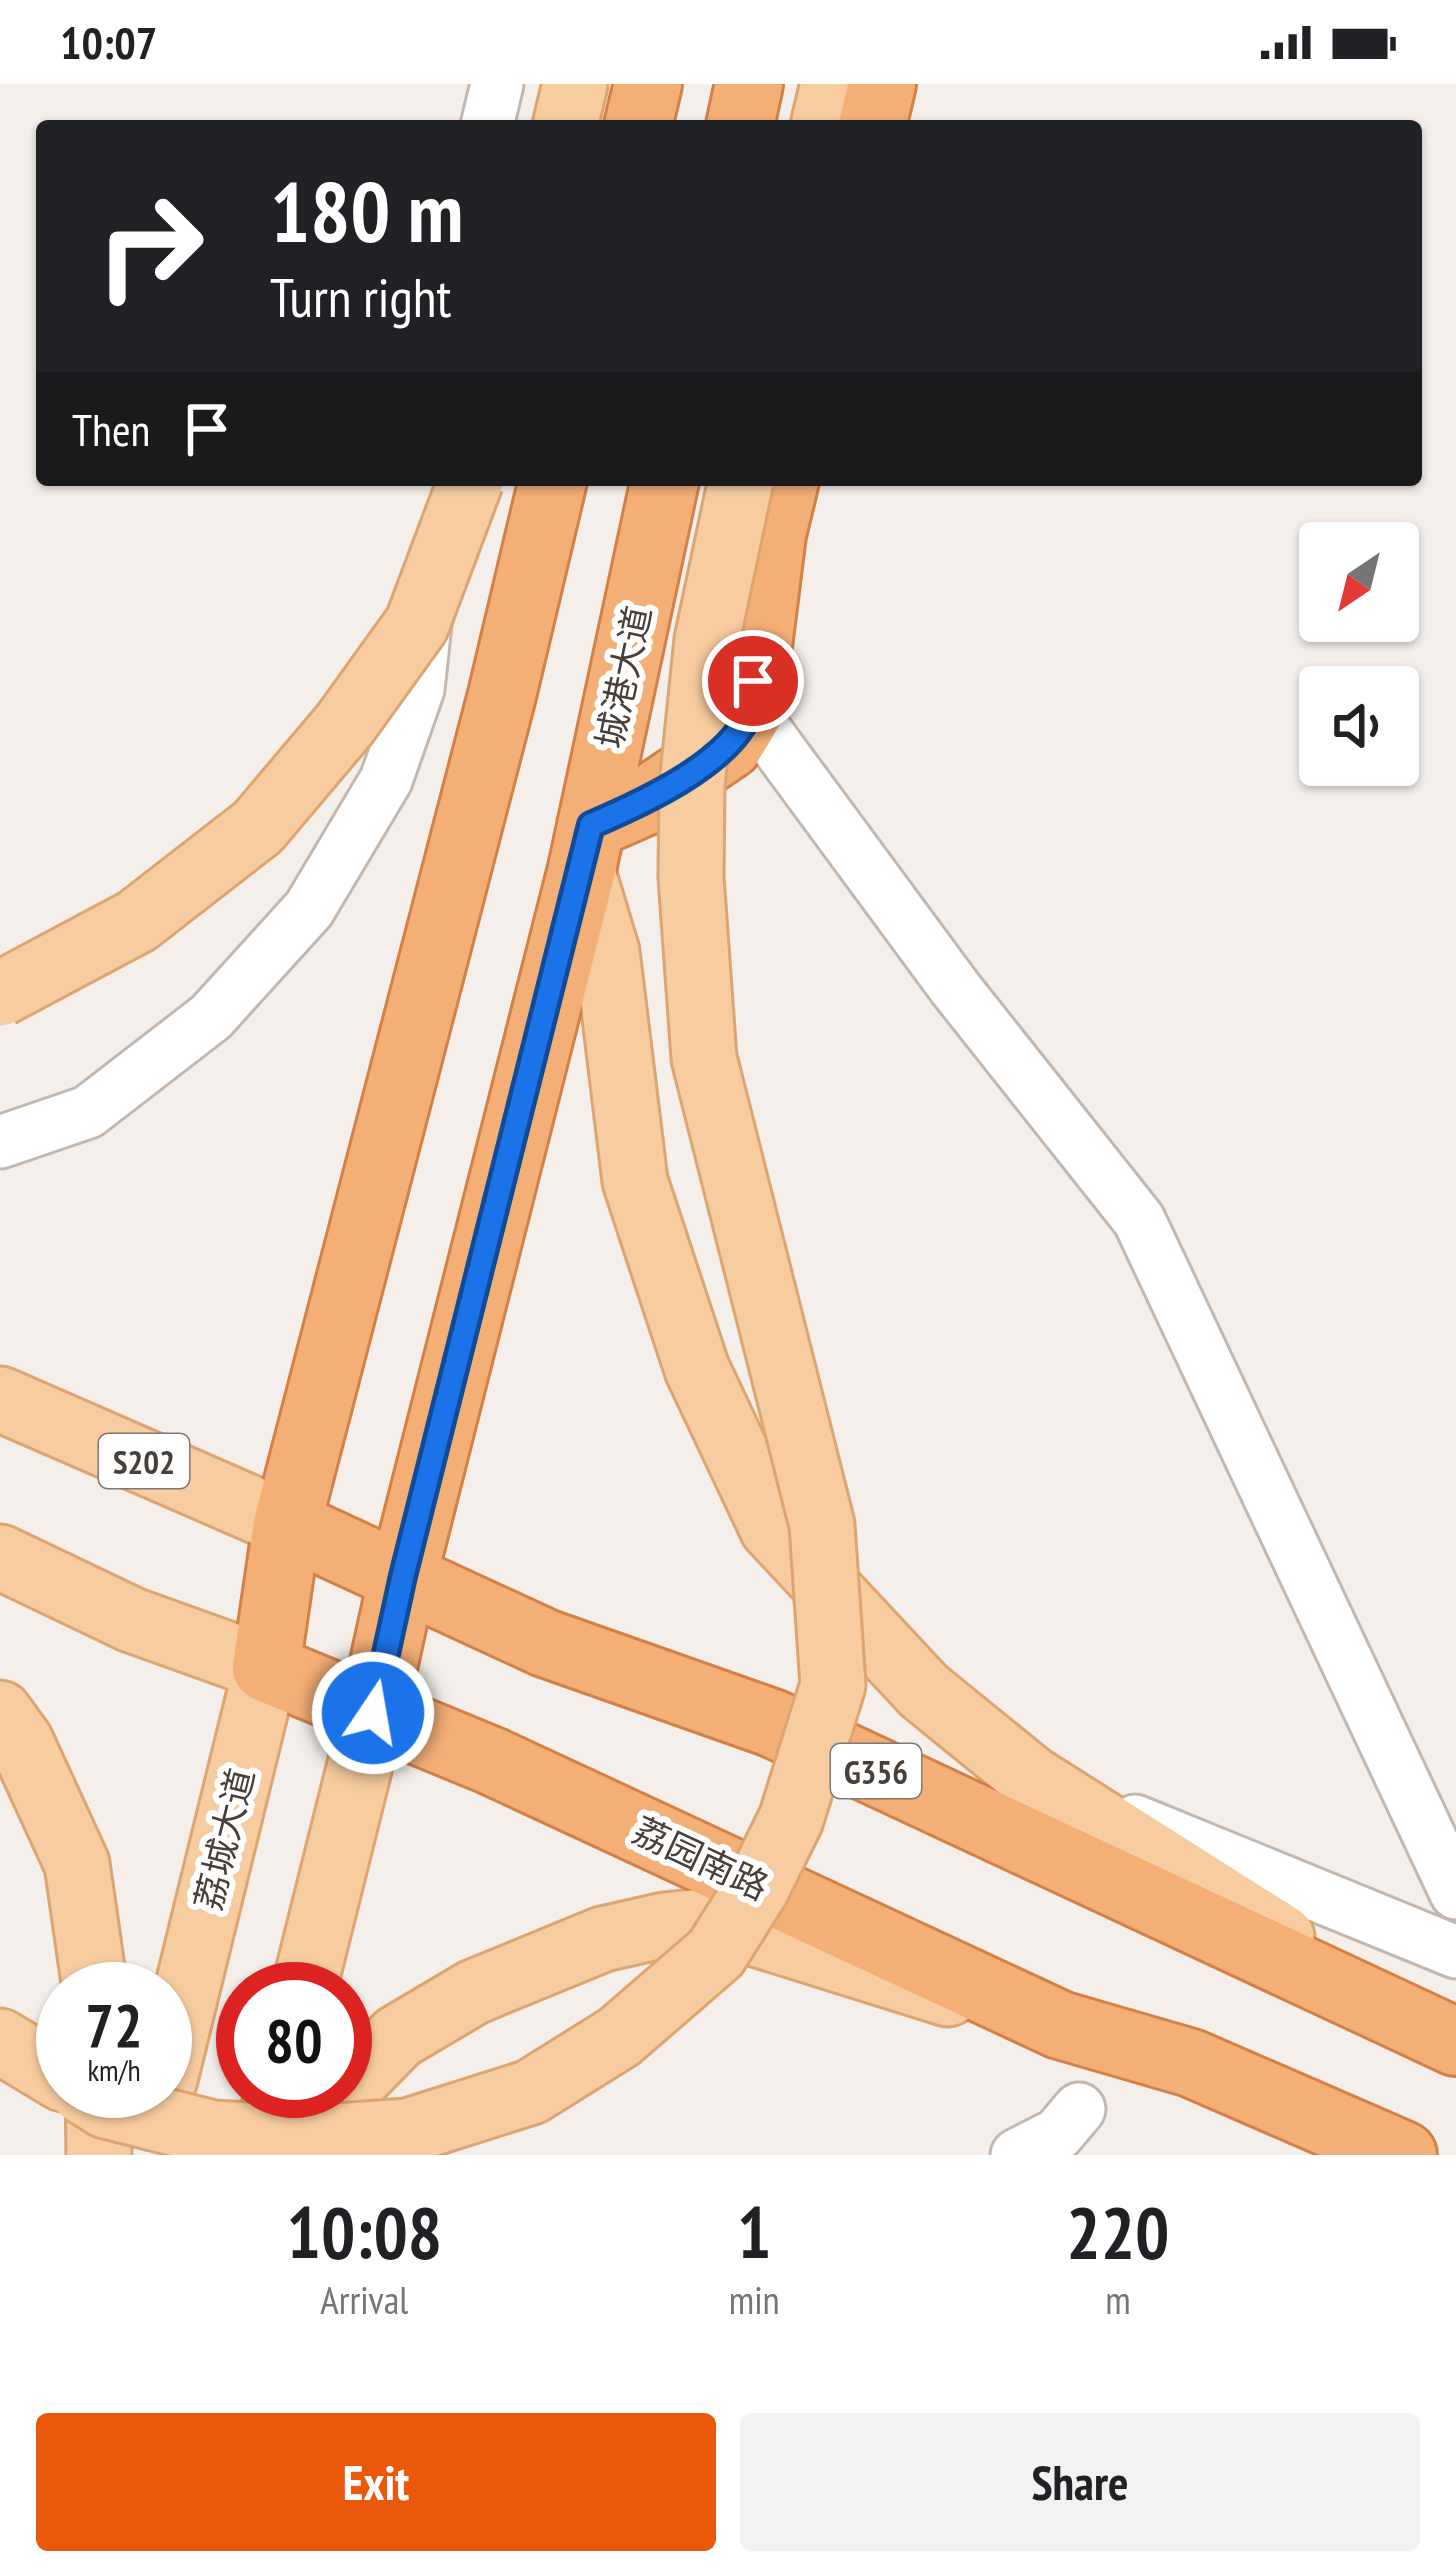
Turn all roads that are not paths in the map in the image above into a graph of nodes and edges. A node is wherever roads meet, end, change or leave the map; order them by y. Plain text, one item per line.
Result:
1 (497, 84) edge
2 (574, 84) edge
3 (648, 84) edge
4 (749, 84) edge
5 (832, 84) edge
6 (882, 84) edge
7 (489, 120) edge
8 (566, 120) edge
9 (639, 120) edge
10 (741, 120) edge
11 (824, 120) edge
12 (873, 120) edge
13 (439, 486) edge
14 (469, 486) edge
15 (553, 486) edge
16 (663, 486) edge
17 (740, 486) edge
18 (784, 486) edge
19 (750, 710) junction
20 (587, 847) junction
21 (0, 994) edge
22 (0, 1142) edge
23 (0, 1399) edge
24 (287, 1524) junction
25 (0, 1557) edge
26 (403, 1576) junction
27 (266, 1668) junction
28 (0, 1713) edge
29 (373, 1713) junction
30 (1031, 1778) junction
31 (1456, 1892) edge
32 (1456, 1952) edge
33 (91, 1962) edge
34 (311, 1962) edge
35 (192, 1969) edge
36 (1060, 2025) junction
37 (1441, 2035) edge
38 (0, 2041) edge
39 (36, 2063) edge
40 (1079, 2109) dead end
41 (98, 2118) edge
42 (155, 2118) edge
43 (156, 2118) edge
44 (271, 2118) edge
45 (99, 2155) edge
46 (146, 2155) edge
47 (262, 2155) edge
48 (306, 2155) edge
49 (1017, 2155) edge
50 (1403, 2155) edge

1 - 7 street
2 - 8 main road
3 - 9 highway
4 - 10 highway
5 - 11 main road
6 - 12 highway
13 - 22 street
14 - 21 main road, bridge
15 - 24 highway
16 - 20 highway, 城港大道
17 - 43 main road, bridge
18 - 19 highway
19 - 20 highway
19 - 31 street
20 - 26 highway, 城港大道
20 - 30 main road
23 - 24 main road, S202
24 - 26 highway, G356
24 - 27 highway
25 - 27 main road, 荔园南路
26 - 29 highway, 城港大道
26 - 37 highway, G356
27 - 29 highway, 荔园南路
27 - 35 main road, 荔城大道
28 - 33 main road
29 - 34 main road
29 - 36 highway, 荔园南路
30 - 32 street
30 - 37 main road
36 - 48 main road
36 - 50 highway, 荔园南路
38 - 39 main road
40 - 49 street
41 - 45 main road
42 - 46 main road
44 - 47 main road

